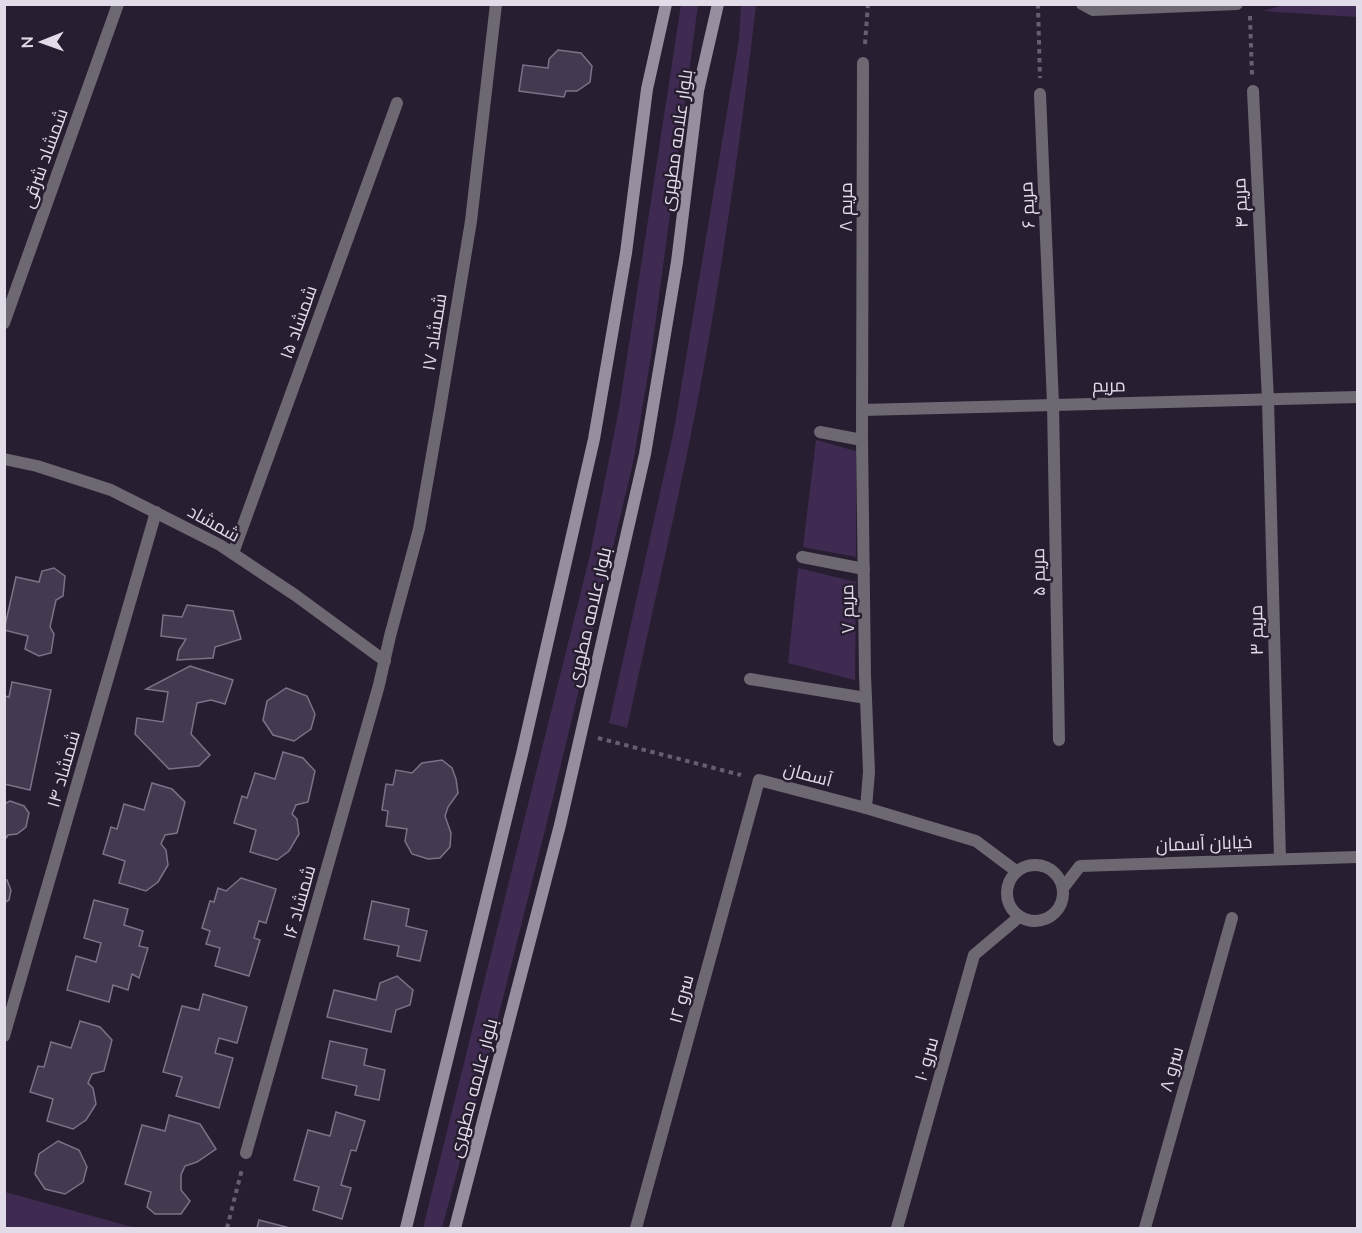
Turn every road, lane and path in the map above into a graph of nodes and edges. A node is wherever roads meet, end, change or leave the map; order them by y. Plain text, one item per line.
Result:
1 (118, 4) edge
2 (496, 4) edge
3 (666, 4) edge
4 (718, 4) edge
5 (868, 4) edge
6 (1038, 4) edge
7 (1082, 4) edge
8 (1237, 4) edge
9 (1250, 15) dead end
10 (863, 63) joint
11 (1253, 90) joint
12 (1040, 94) joint
13 (397, 103) dead end
14 (4, 323) edge
15 (1358, 397) edge
16 (1268, 400) junction
17 (1053, 404) junction
18 (862, 410) junction
19 (820, 432) dead end
20 (862, 440) junction
21 (4, 459) edge
22 (156, 512) junction
23 (233, 553) junction
24 (802, 557) dead end
25 (864, 569) junction
26 (385, 661) junction
27 (750, 679) dead end
28 (866, 698) junction
29 (581, 733) junction
30 (1059, 740) dead end
31 (759, 780) junction
32 (866, 808) junction
33 (1358, 857) edge
34 (1280, 858) junction
35 (1016, 871) junction
36 (1063, 888) junction
37 (1019, 917) junction
38 (1232, 918) dead end
39 (4, 1036) edge
40 (246, 1153) joint
41 (226, 1228) edge
42 (406, 1228) edge
43 (455, 1228) edge
44 (636, 1228) edge
45 (897, 1228) edge
46 (1145, 1228) edge

1 - 14 street, شمشاد شرقی
2 - 26 street, شمشاد ۱۷
3 - 42 main road, بلوار علامه مطهری
4 - 29 main road, بلوار علامه مطهری
5 - 10 path
6 - 12 path
7 - 8 street
9 - 11 path
10 - 18 street, مریم ۸
11 - 16 street, مریم ۴
12 - 17 street, مریم ۶
13 - 23 street, شمشاد ۱۵
15 - 16 street, مریم
16 - 17 street, مریم
16 - 34 street, مریم ۳
17 - 18 street, مریم
17 - 30 street, مریم ۵
18 - 20 street, مریم ۷
19 - 20 street
20 - 25 street, مریم ۷
21 - 22 street, شمشاد
22 - 23 street, شمشاد
22 - 39 street, شمشاد ۱۴
23 - 26 street, شمشاد
24 - 25 street
25 - 28 street, مریم ۷
26 - 40 street, شمشاد ۱۶
27 - 28 street
28 - 32 street, مریم ۷
29 - 31 path, آسمان
29 - 43 main road, بلوار علامه مطهری
31 - 32 street, آسمان
31 - 44 street, سرو ۱۲
32 - 35 street, آسمان
33 - 34 street, خیابان آسمان
34 - 36 street, خیابان آسمان
35 - 36 street
35 - 37 street
36 - 37 street
37 - 45 street, سرو ۱۰
38 - 46 street, سرو ۸
40 - 41 path

